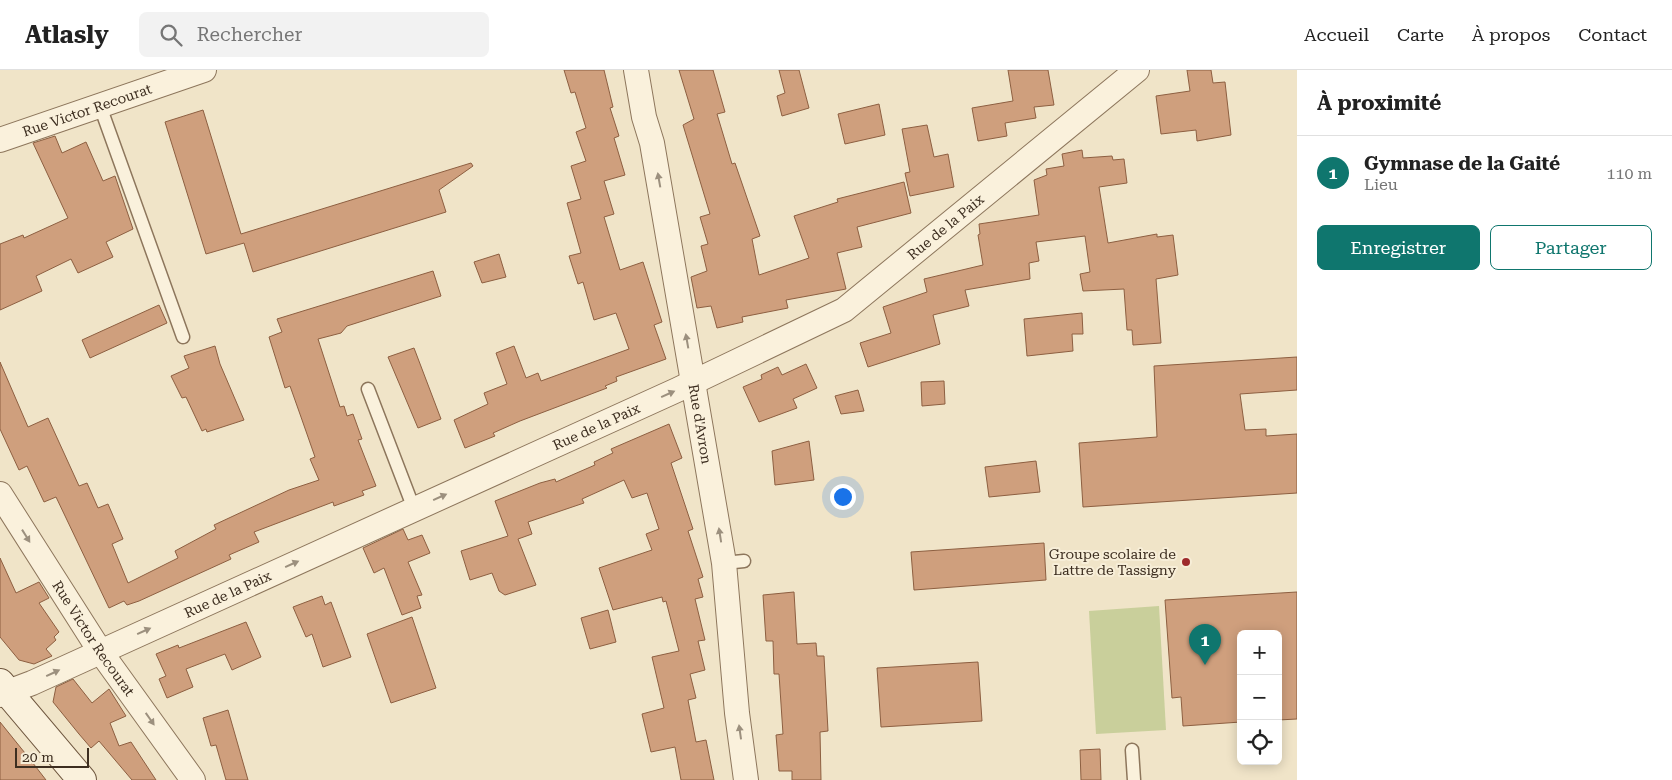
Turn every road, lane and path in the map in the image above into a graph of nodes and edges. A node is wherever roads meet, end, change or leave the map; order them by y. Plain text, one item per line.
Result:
1 (204, 70) edge
2 (636, 70) edge
3 (1137, 70) edge
4 (100, 106) junction
5 (0, 140) edge
6 (183, 337) dead end
7 (694, 382) junction
8 (368, 389) dead end
9 (0, 494) edge
10 (414, 509) junction
11 (100, 651) junction
12 (3, 690) edge
13 (1132, 750) dead end
14 (82, 780) edge
15 (193, 780) edge
16 (746, 780) edge
17 (1134, 780) edge

1 - 4 street, Rue Victor Recourat
7 -> 2 street, Rue d'Avron
3 - 7 street, Rue de la Paix
4 - 5 street, Rue Victor Recourat
4 - 6 lane
10 -> 7 street, Rue de la Paix
16 -> 7 street, Rue d'Avron
8 - 10 lane
9 -> 11 street, Rue Victor Recourat
11 -> 10 street, Rue de la Paix
12 -> 11 street, Rue de la Paix
11 -> 15 street, Rue Victor Recourat
12 - 14 street
13 - 17 lane

